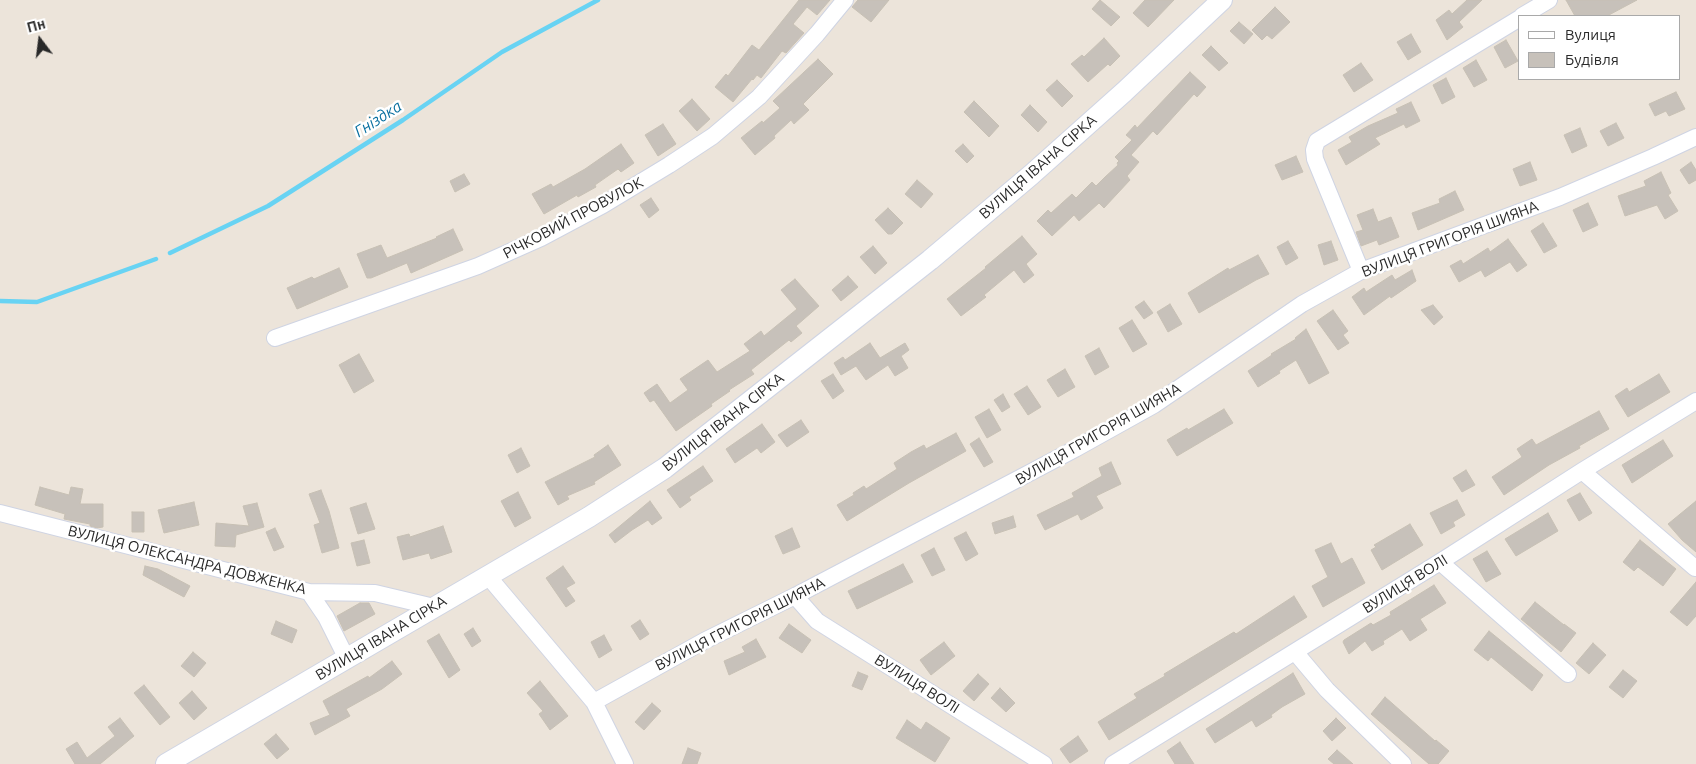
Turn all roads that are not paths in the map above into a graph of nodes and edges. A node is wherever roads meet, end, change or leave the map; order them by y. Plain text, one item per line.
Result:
1 (845, 0) edge
2 (1222, 0) edge
3 (1549, 0) edge
4 (1524, 15) edge
5 (1518, 19) edge
6 (1696, 137) edge
7 (1361, 272) junction
8 (274, 338) dead end
9 (1696, 402) edge
10 (1582, 471) junction
11 (0, 513) edge
12 (1440, 562) junction
13 (1695, 568) edge
14 (487, 575) junction
15 (309, 592) junction
16 (796, 596) junction
17 (434, 607) junction
18 (1295, 652) junction
19 (347, 659) junction
20 (1568, 674) dead end
21 (594, 702) junction
22 (166, 764) edge
23 (625, 764) edge
24 (1044, 764) edge
25 (1113, 764) edge
26 (1403, 764) edge

1 - 8 street, РІЧКОВИЙ ПРОВУЛОК
2 - 14 street, ВУЛИЦЯ ІВАНА СІРКА
3 - 4 street
5 - 7 street
6 - 7 street, ВУЛИЦЯ ГРИГОРІЯ ШИЯНА
7 - 16 street, ВУЛИЦЯ ГРИГОРІЯ ШИЯНА
9 - 10 street, ВУЛИЦЯ ВОЛІ
10 - 12 street, ВУЛИЦЯ ВОЛІ
10 - 13 street
11 - 15 street, ВУЛИЦЯ ОЛЕКСАНДРА ДОВЖЕНКА
12 - 18 street, ВУЛИЦЯ ВОЛІ
12 - 20 street
14 - 17 street, ВУЛИЦЯ ІВАНА СІРКА
14 - 21 street
15 - 17 street, ВУЛИЦЯ ОЛЕКСАНДРА ДОВЖЕНКА
15 - 19 street
16 - 21 street, ВУЛИЦЯ ГРИГОРІЯ ШИЯНА
16 - 24 street, ВУЛИЦЯ ВОЛІ
17 - 19 street, ВУЛИЦЯ ІВАНА СІРКА
18 - 25 street, ВУЛИЦЯ ВОЛІ
18 - 26 street
19 - 22 street, ВУЛИЦЯ ІВАНА СІРКА
21 - 23 street

